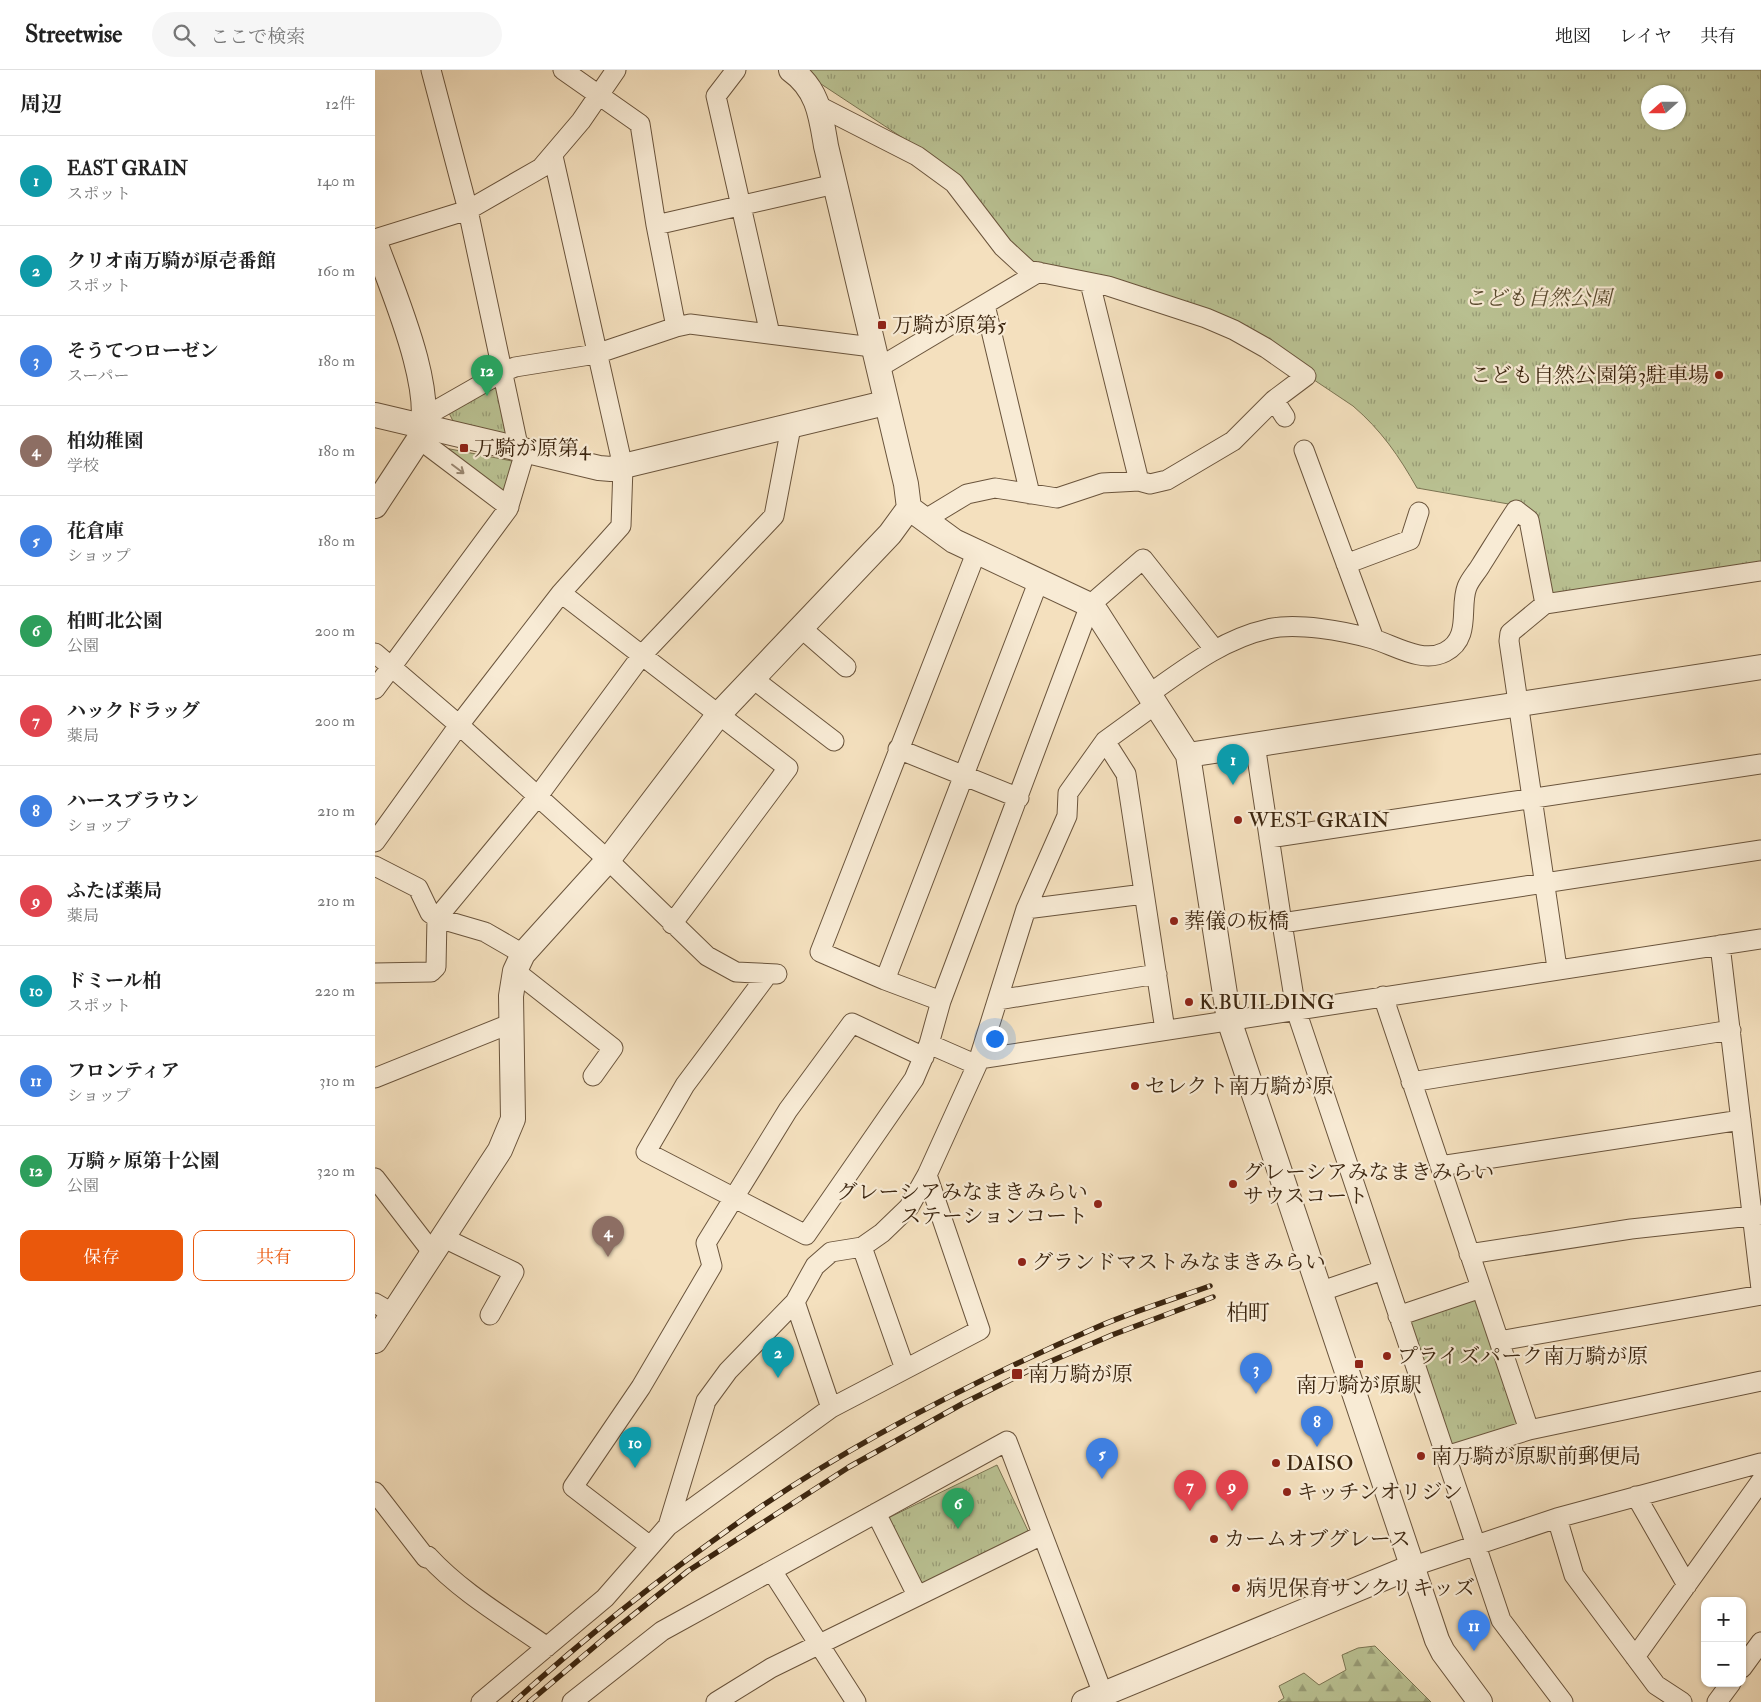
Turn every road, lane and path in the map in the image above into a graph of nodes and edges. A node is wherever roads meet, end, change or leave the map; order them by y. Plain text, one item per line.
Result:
1 (431, 70) edge
2 (563, 70) edge
3 (616, 70) edge
4 (736, 70) edge
5 (791, 70) edge
6 (598, 95) junction
7 (819, 106) junction
8 (553, 156) junction
9 (835, 184) junction
10 (740, 205) junction
11 (468, 210) junction
12 (656, 225) junction
13 (375, 240) edge
14 (1039, 272) junction
15 (1090, 283) junction
16 (985, 305) junction
17 (676, 327) junction
18 (770, 334) junction
19 (596, 354) junction
20 (875, 358) junction
21 (503, 372) junction
22 (1274, 400) junction
23 (885, 403) junction
24 (375, 416) edge
25 (1285, 418) dead end
26 (791, 427) junction
27 (422, 428) junction
28 (1304, 450) dead end
29 (522, 451) junction
30 (623, 467) junction
31 (1139, 481) junction
32 (1030, 494) junction
33 (375, 506) edge
34 (509, 507) junction
35 (1419, 512) dead end
36 (916, 514) junction
37 (976, 553) junction
38 (1346, 564) junction
39 (1761, 571) edge
40 (1039, 580) junction
41 (561, 593) junction
42 (1545, 604) junction
43 (1090, 605) junction
44 (800, 628) junction
45 (1374, 639) junction
46 (1215, 650) junction
47 (375, 653) edge
48 (641, 655) junction
49 (392, 666) junction
50 (1761, 666) edge
51 (846, 667) dead end
52 (752, 678) junction
53 (375, 689) edge
54 (1152, 699) junction
55 (1518, 705) junction
56 (719, 714) junction
57 (459, 725) junction
58 (834, 741) dead end
59 (1105, 741) junction
60 (1255, 744) junction
61 (898, 749) junction
62 (1187, 755) junction
63 (1761, 764) edge
64 (963, 776) junction
65 (537, 796) junction
66 (1019, 798) junction
67 (1533, 798) junction
68 (1269, 838) junction
69 (375, 842) edge
70 (1761, 850) edge
71 (608, 860) junction
72 (375, 866) edge
73 (1546, 885) junction
74 (1145, 894) junction
75 (1026, 909) junction
76 (437, 918) junction
77 (1282, 923) junction
78 (672, 924) junction
79 (1761, 939) edge
80 (1720, 945) junction
81 (519, 962) junction
82 (1557, 968) junction
83 (375, 973) edge
84 (1157, 974) junction
85 (885, 980) junction
86 (1383, 996) junction
87 (998, 1000) junction
88 (941, 1001) junction
89 (1296, 1010) junction
90 (1229, 1020) junction
91 (512, 1023) junction
92 (1165, 1030) junction
93 (1731, 1030) junction
94 (927, 1051) junction
95 (978, 1062) junction
96 (593, 1076) dead end
97 (375, 1078) edge
98 (1411, 1082) junction
99 (1741, 1120) junction
100 (1440, 1166) junction
101 (927, 1175) junction
102 (375, 1178) edge
103 (734, 1200) junction
104 (1757, 1216) edge
105 (437, 1244) junction
106 (862, 1247) junction
107 (1469, 1254) junction
108 (1383, 1270) junction
109 (1481, 1288) junction
110 (1761, 1289) edge
111 (1319, 1292) junction
112 (1761, 1295) edge
113 (795, 1302) junction
114 (384, 1308) edge
115 (490, 1315) dead end
116 (1399, 1316) junction
117 (375, 1341) edge
118 (1499, 1342) junction
119 (905, 1368) junction
120 (1761, 1381) edge
121 (831, 1408) junction
122 (1529, 1430) junction
123 (1446, 1456) junction
124 (1761, 1462) edge
125 (1761, 1481) edge
126 (375, 1492) edge
127 (1636, 1496) junction
128 (876, 1513) junction
129 (1557, 1518) junction
130 (668, 1526) junction
131 (1043, 1535) junction
132 (1475, 1545) junction
133 (650, 1546) junction
134 (1411, 1567) junction
135 (772, 1571) junction
136 (1687, 1585) junction
137 (917, 1595) junction
138 (1761, 1642) edge
139 (819, 1645) junction
140 (547, 1647) junction
141 (1635, 1657) junction
142 (1746, 1663) edge
143 (1728, 1687) edge
144 (1093, 1698) edge
145 (481, 1702) edge
146 (572, 1702) edge
147 (716, 1702) edge
148 (856, 1702) edge
149 (1480, 1702) edge
150 (1563, 1702) edge
151 (1682, 1702) edge
152 (1717, 1702) edge

1 - 11 street
2 - 6 street
3 - 6 street
4 - 10 street
5 - 7 street
6 - 8 street
6 - 12 street
7 - 9 street
7 - 14 street
8 - 11 street
8 - 19 street
9 - 10 street
9 - 20 street
10 - 12 street
10 - 18 street
11 - 13 street
11 - 21 street
12 - 17 street
13 - 27 street
14 - 15 street
14 - 16 street
15 - 22 street
15 - 31 street
16 - 20 street
16 - 32 street
17 - 18 street
17 - 19 street
18 - 20 street
19 - 21 street
19 - 30 street
20 - 23 street
21 - 27 street
21 - 29 street
22 - 25 street
22 - 31 street
23 - 26 street
23 - 36 street
24 - 27 street
26 - 30 street
26 - 48 street
27 - 29 street
27 - 33 street
27 -> 34 street
28 - 38 street
29 - 30 street
29 - 34 street
30 - 41 street
31 - 32 street
32 - 36 street
34 - 49 street
35 - 38 street
36 - 37 street
36 - 44 street
37 - 40 street
37 - 61 street
38 - 45 street
39 - 42 street
40 - 43 street
40 - 64 street
41 - 48 street
41 - 57 street
42 - 45 street
42 - 55 street
43 - 46 street
43 - 54 street
43 - 66 street
44 - 51 street
44 - 52 street
45 - 46 street
46 - 54 street
47 - 49 street
48 - 56 street
48 - 65 street
49 - 53 street
49 - 57 street
50 - 55 street
52 - 56 street
52 - 58 street
54 - 59 street
54 - 62 street
55 - 60 street
55 - 67 street
56 - 71 street
56 - 78 street
57 - 65 street
57 - 69 street
59 - 74 street
59 - 75 street
60 - 62 street
60 - 68 street
61 - 64 street
61 - 85 street
62 - 90 street
63 - 67 street
64 - 66 street
64 - 85 street
65 - 71 street
65 - 76 street
66 - 88 street
67 - 68 street
67 - 73 street
68 - 77 street
70 - 73 street
71 - 78 street
71 - 81 street
72 - 76 street
73 - 77 street
73 - 82 street
74 - 75 street
74 - 84 street
75 - 87 street
76 - 81 street
76 - 83 street
77 - 89 street
78 - 103 street
79 - 80 street
80 - 82 street
80 - 93 street
81 - 91 street
81 - 96 street
82 - 86 street
84 - 87 street
84 - 92 street
85 - 88 street
86 - 89 street
86 - 98 street
87 - 95 street
88 - 94 street
89 - 90 street
89 - 108 street
90 - 92 street
90 - 111 street
91 - 97 street
91 - 105 street
92 - 95 street
93 - 98 street
93 - 99 street
94 - 95 street
94 - 103 street
94 - 103 street
95 - 101 street
98 - 100 street
99 - 100 street
99 - 104 street
100 - 107 street
101 - 106 street
101 - 119 street
102 - 105 street
103 - 133 street
104 - 107 street
104 - 110 street
105 - 114 street
105 - 115 street
106 - 113 street
106 - 119 street
107 - 109 street
108 - 111 street
108 - 116 street
109 - 116 street
109 - 118 street
111 - 134 street
112 - 118 street
113 - 121 street
113 - 130 street
114 - 117 street
116 - 123 street
118 - 122 street
119 - 121 street
120 - 122 street
121 - 130 street
122 - 123 street
123 - 132 street
124 - 127 street
125 - 136 street
126 - 140 street
127 - 129 street
127 - 136 street
128 - 131 street
128 - 135 street
128 - 137 street
129 - 132 street
129 - 141 street
130 - 133 street
131 - 137 street
131 - 144 street
132 - 134 street
132 - 150 street
133 - 140 street
134 - 144 street
134 - 149 street
135 - 139 street
135 - 146 street
136 - 141 street
137 - 139 street
138 - 142 street
139 - 147 street
139 - 148 street
140 - 145 street
141 - 151 street
143 - 152 street

